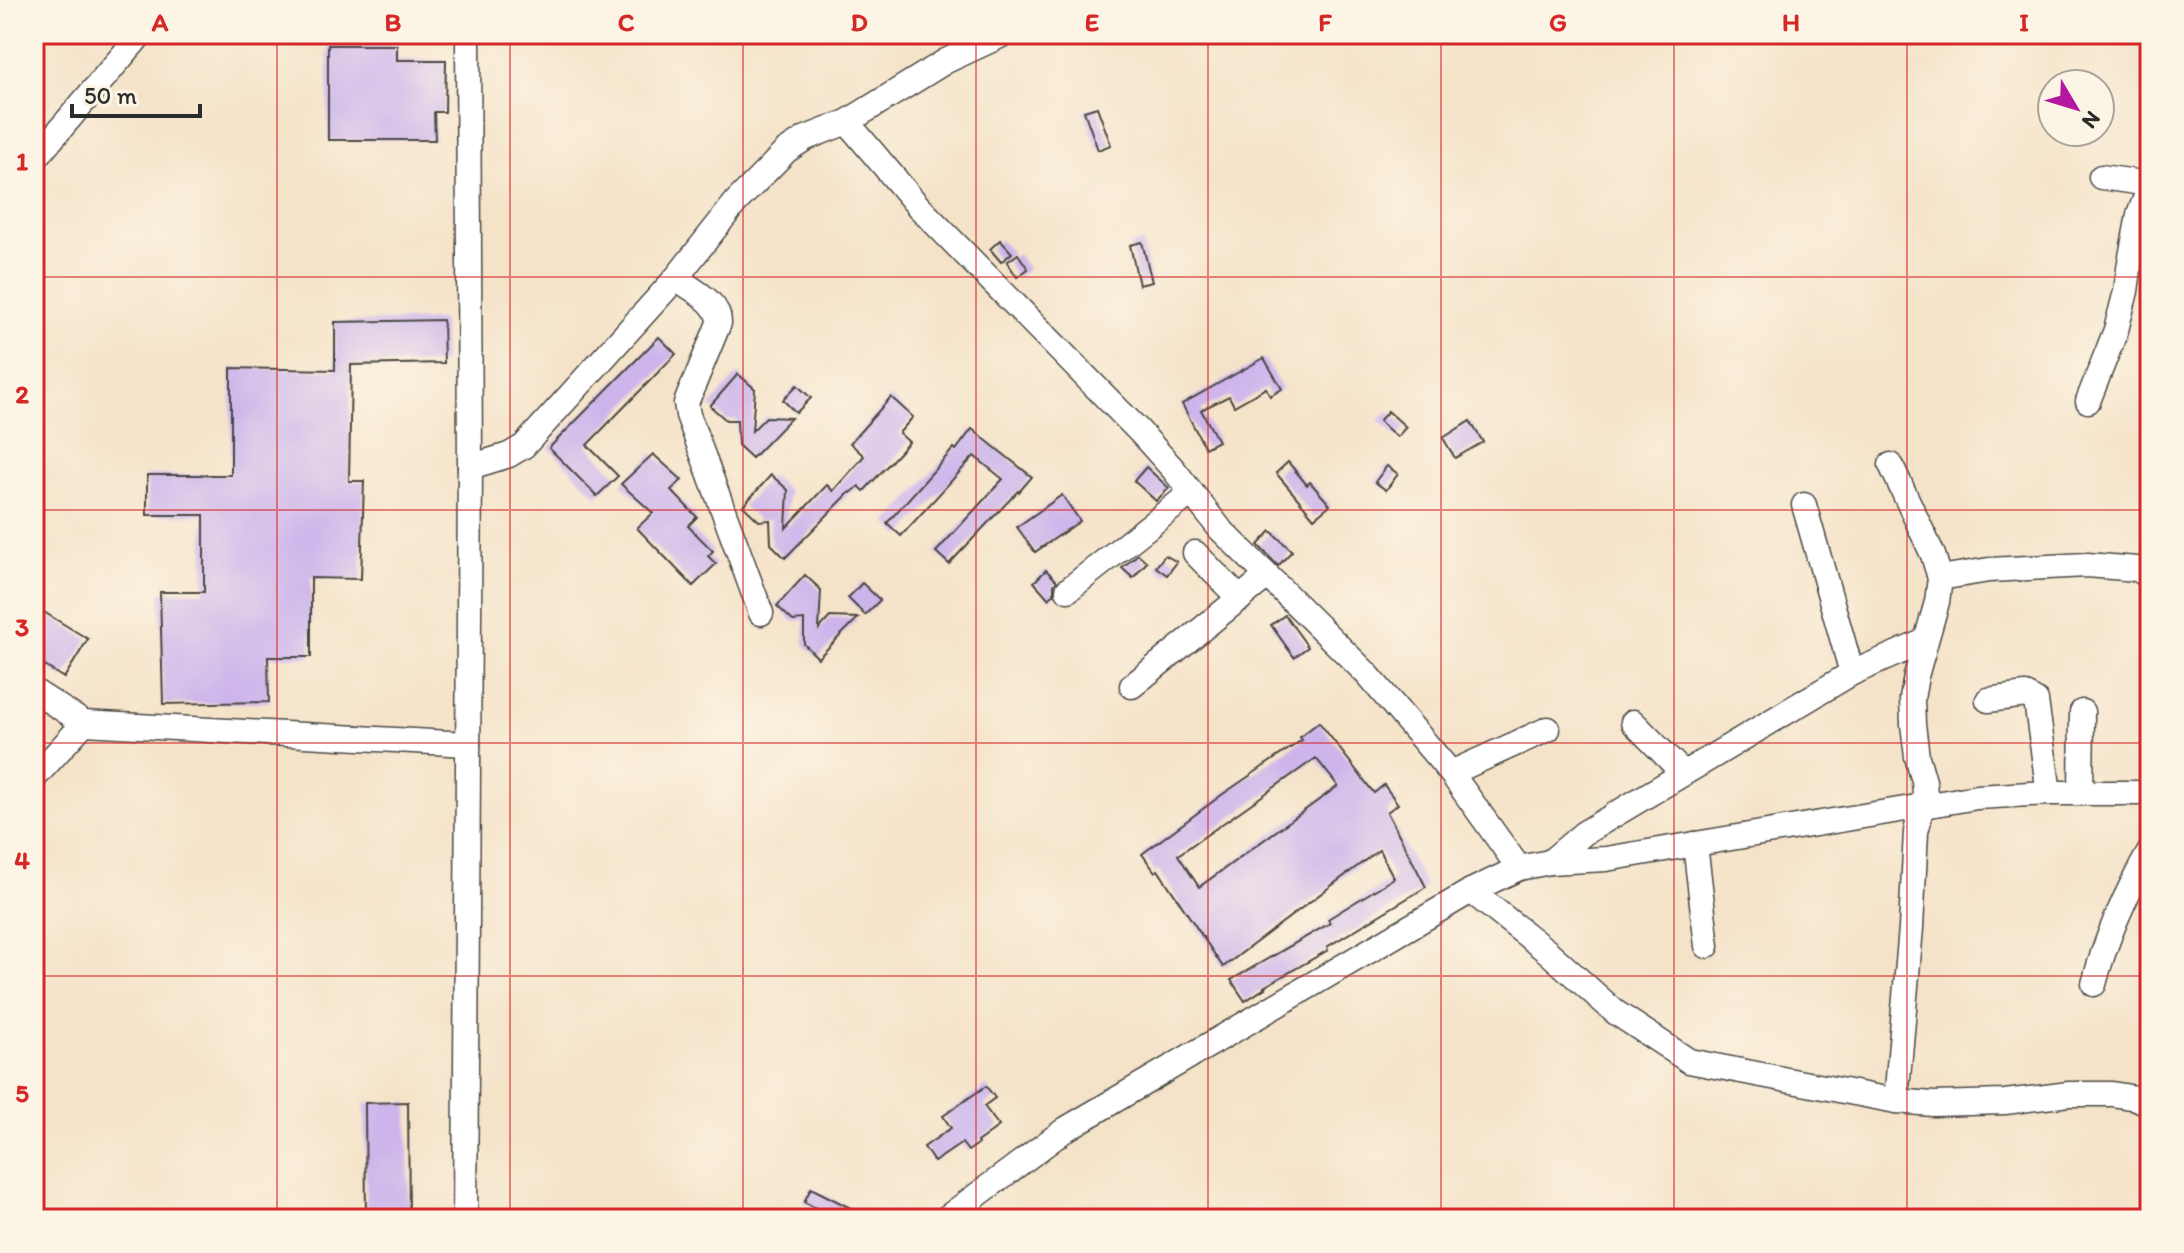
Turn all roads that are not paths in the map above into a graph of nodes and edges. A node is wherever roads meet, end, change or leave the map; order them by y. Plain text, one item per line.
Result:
1 (141, 34) edge
2 (468, 34) edge
3 (1004, 34) edge
4 (847, 122) junction
5 (34, 160) edge
6 (2101, 177) dead end
7 (2150, 185) edge
8 (676, 278) junction
9 (2088, 401) dead end
10 (1891, 465) dead end
11 (470, 467) junction
12 (1191, 493) junction
13 (1804, 505) dead end
14 (1195, 553) dead end
15 (1267, 576) junction
16 (1940, 578) junction
17 (2150, 579) edge
18 (1068, 590) dead end
19 (1240, 599) junction
20 (761, 613) dead end
21 (1925, 641) junction
22 (1852, 673) junction
23 (1132, 686) dead end
24 (34, 691) edge
25 (1988, 700) dead end
26 (2082, 712) dead end
27 (1633, 722) dead end
28 (84, 723) junction
29 (1548, 729) dead end
30 (468, 744) junction
31 (1451, 773) junction
32 (1683, 773) junction
33 (34, 778) edge
34 (2049, 793) junction
35 (2081, 793) junction
36 (2150, 793) edge
37 (1920, 806) junction
38 (1695, 844) junction
39 (2150, 851) edge
40 (1550, 862) junction
41 (1519, 868) junction
42 (2143, 878) edge
43 (1471, 891) junction
44 (1707, 946) dead end
45 (2094, 984) dead end
46 (1896, 1101) junction
47 (2150, 1104) edge
48 (465, 1219) edge
49 (945, 1219) edge

1 - 5 street
2 - 11 street
3 - 4 street
4 - 8 street
4 - 12 street
6 - 7 street
7 - 9 street
8 - 11 street
8 - 20 street
10 - 16 street
11 - 30 street
12 - 15 street
12 - 18 street
13 - 22 street
14 - 19 street
15 - 19 street
15 - 31 street
16 - 17 street
16 - 21 street
19 - 23 street
21 - 22 street
21 - 37 street
22 - 32 street
24 - 28 street
25 - 34 street
26 - 35 street
27 - 32 street
28 - 30 street
28 - 33 street
29 - 31 street
30 - 48 street
31 - 41 street
32 - 40 street
34 - 35 street
34 - 37 street
35 - 36 street
37 - 38 street
37 - 46 street
38 - 40 street
38 - 44 street
39 - 42 street
40 - 41 street
41 - 43 street
42 - 45 street
43 - 46 street
43 - 49 street
46 - 47 street

